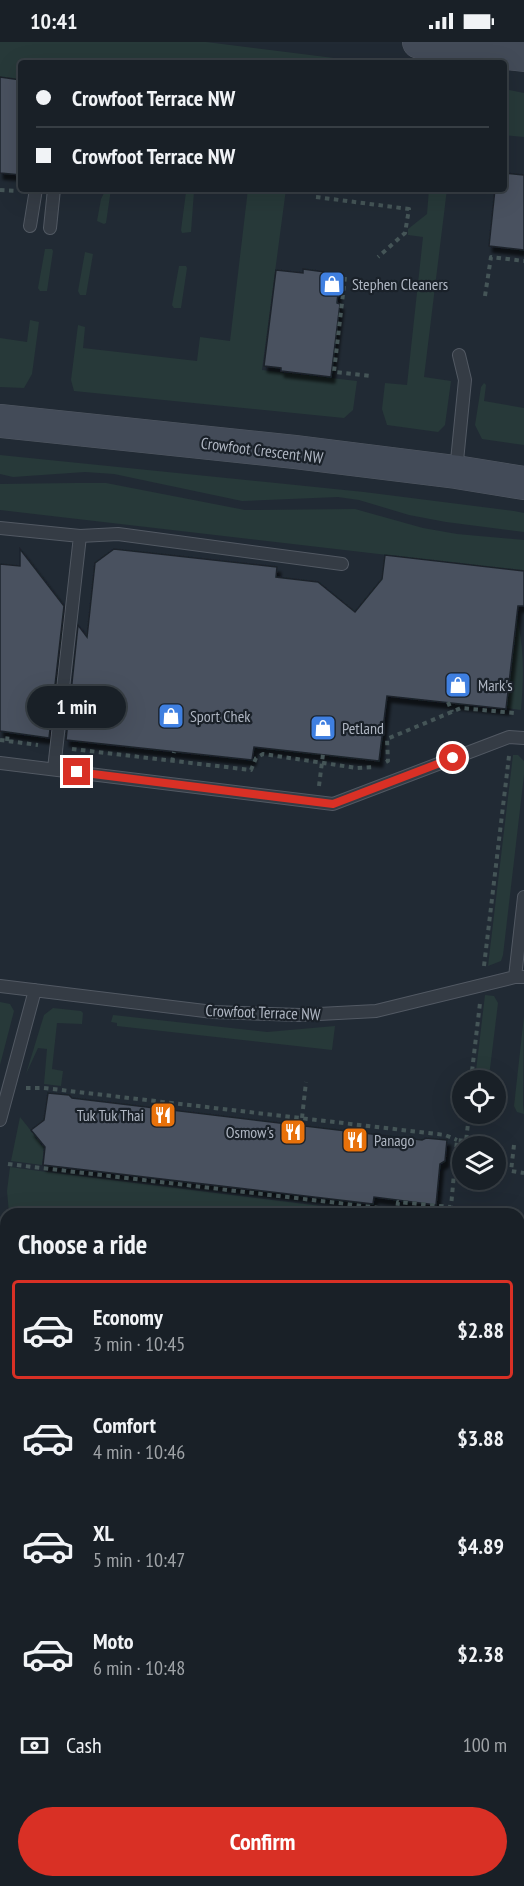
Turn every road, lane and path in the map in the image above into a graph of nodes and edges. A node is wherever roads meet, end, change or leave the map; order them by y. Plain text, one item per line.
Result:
1 (419, 42) edge
2 (518, 57) edge
3 (0, 190) edge
4 (18, 191) edge
5 (31, 192) edge
6 (54, 192) edge
7 (316, 198) dead end
8 (30, 226) dead end
9 (50, 228) dead end
10 (378, 258) dead end
11 (524, 261) edge
12 (345, 277) dead end
13 (485, 296) dead end
14 (459, 355) dead end
15 (370, 376) dead end
16 (0, 421) edge
17 (456, 472) junction
18 (524, 483) edge
19 (0, 528) edge
20 (80, 536) junction
21 (342, 564) dead end
22 (448, 702) dead end
23 (452, 712) junction
24 (514, 713) dead end
25 (8, 732) dead end
26 (524, 738) edge
27 (0, 740) edge
28 (7, 741) junction
29 (56, 747) junction
30 (174, 752) dead end
31 (323, 754) dead end
32 (509, 754) dead end
33 (172, 762) junction
34 (322, 762) junction
35 (0, 763) edge
36 (54, 769) junction
37 (524, 897) edge
38 (520, 977) edge
39 (482, 985) junction
40 (0, 986) edge
41 (35, 990) junction
42 (472, 1070) edge
43 (306, 1082) dead end
44 (30, 1087) dead end
45 (302, 1118) junction
46 (0, 1120) edge
47 (452, 1138) edge
48 (514, 1145) dead end
49 (8, 1164) dead end
50 (524, 1173) edge
51 (453, 1190) edge
52 (380, 1208) edge
53 (397, 1208) edge

1 - 2 street
3 - 4 path
5 - 8 lane
6 - 9 lane
7 - 10 path
11 - 13 path
12 - 15 path
14 - 17 lane
16 - 17 street, Crowfoot Crescent NW
17 - 18 street, Crowfoot Crescent NW
19 - 20 lane
20 - 21 lane
20 - 29 lane
22 - 23 path
23 - 24 path
23 - 34 path
25 - 28 path
26 - 36 lane
27 - 28 path
28 - 29 path
29 - 33 path
29 - 36 lane
30 - 33 path
31 - 34 path
32 - 39 path
33 - 34 path
35 - 36 lane
37 - 38 lane
38 - 39 lane, Crowfoot Terrace NW
39 - 41 lane, Crowfoot Terrace NW
39 - 42 path
40 - 41 lane, Crowfoot Terrace NW
41 - 46 lane
43 - 45 path
44 - 45 path
45 - 47 path
48 - 50 path
49 - 52 path
51 - 53 path

